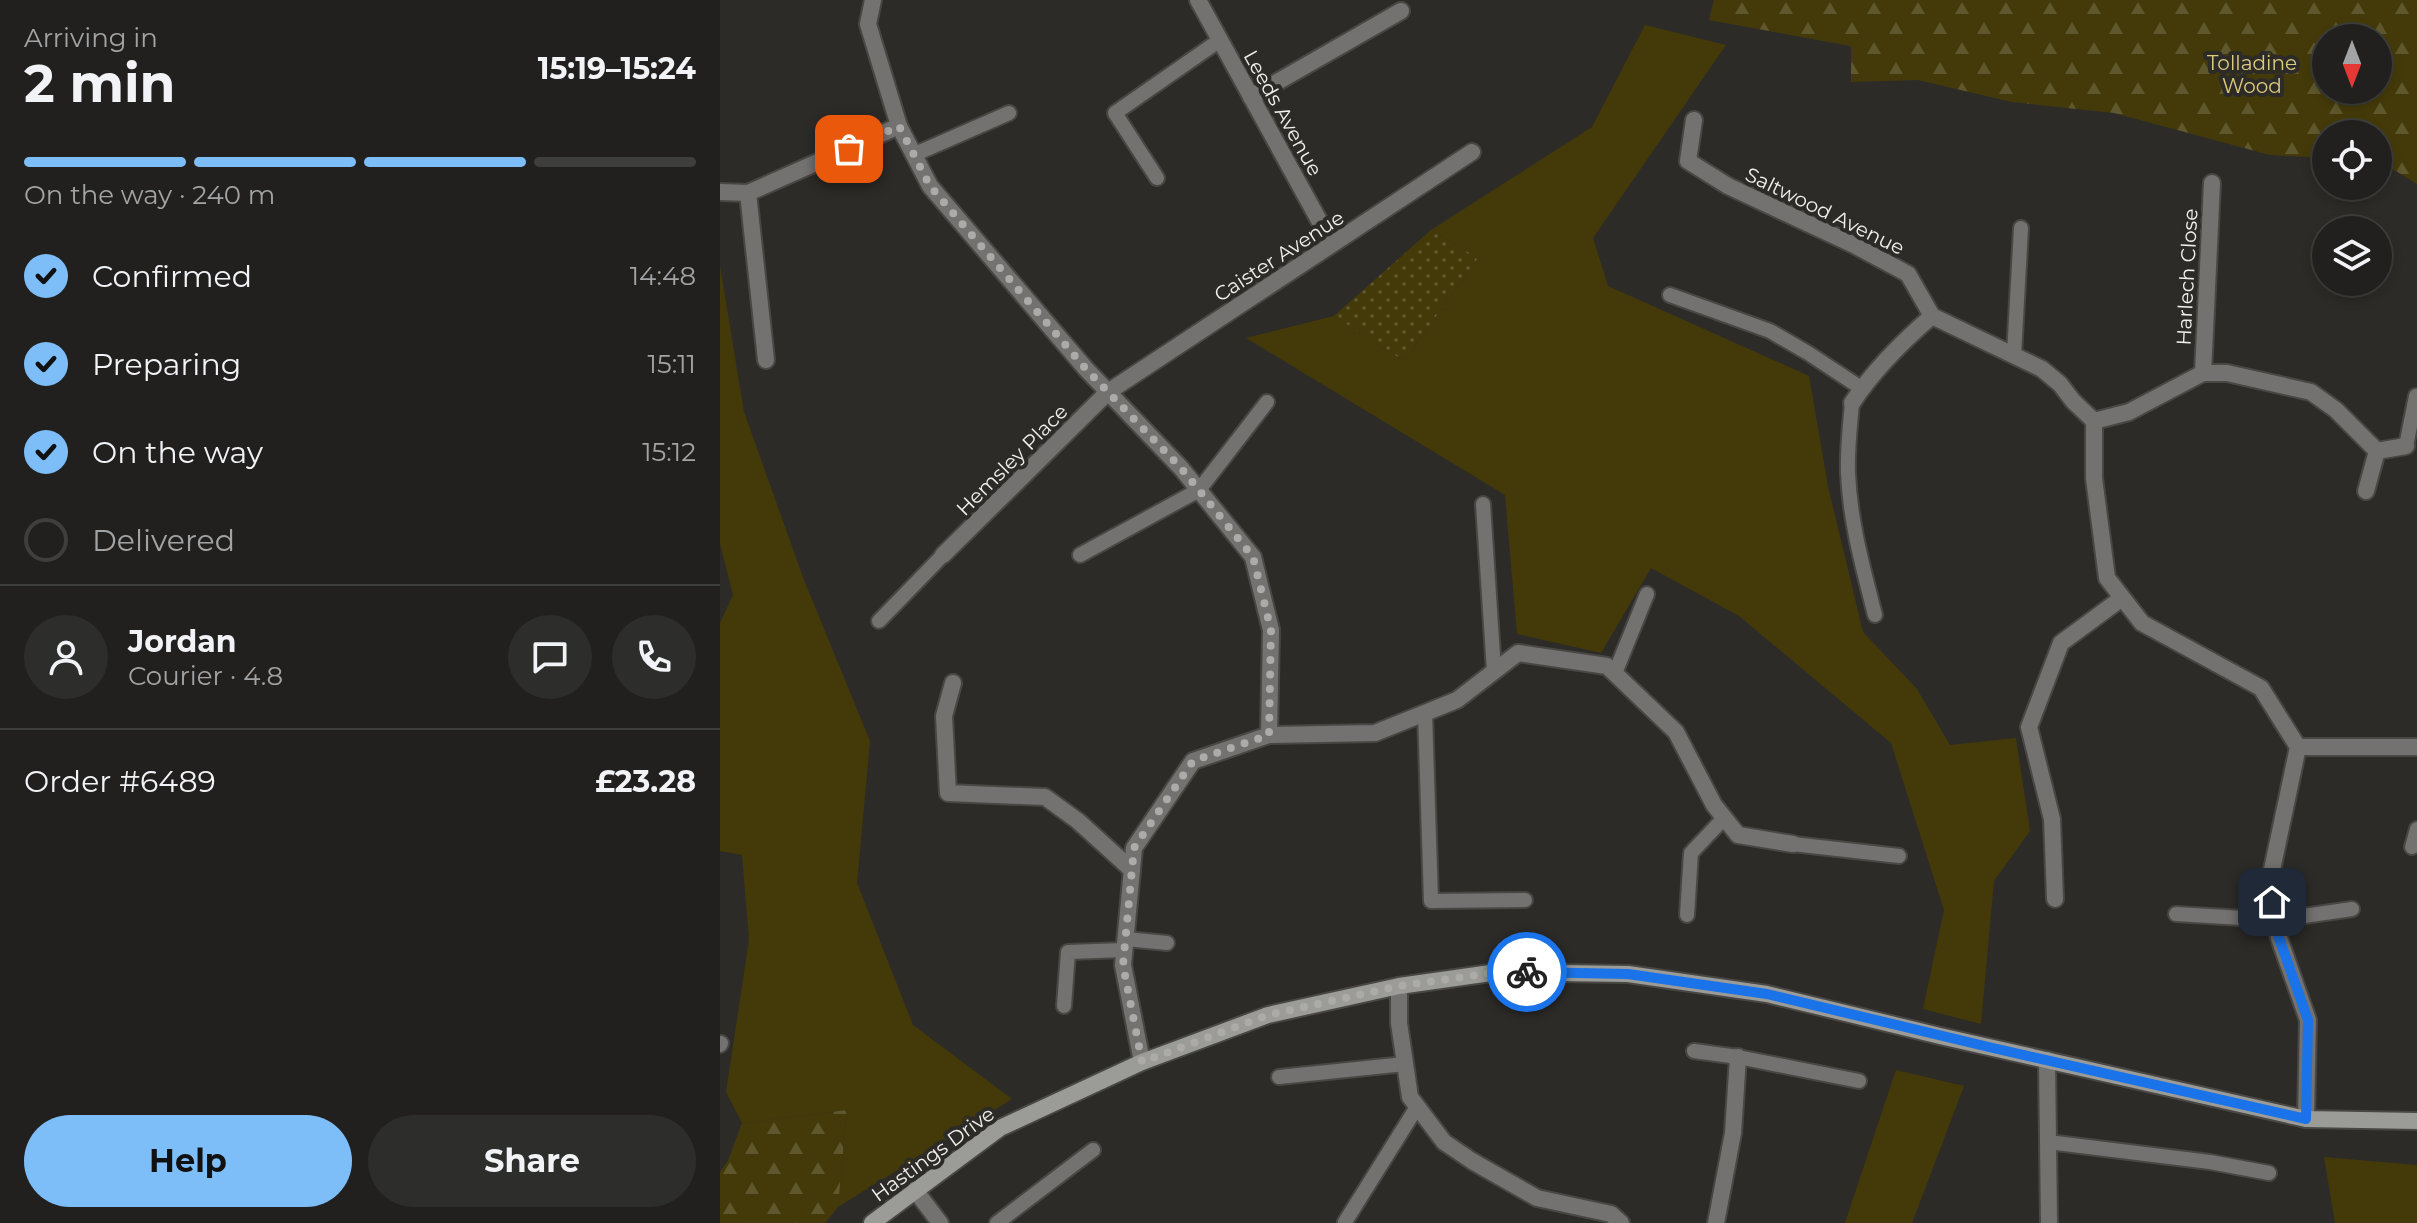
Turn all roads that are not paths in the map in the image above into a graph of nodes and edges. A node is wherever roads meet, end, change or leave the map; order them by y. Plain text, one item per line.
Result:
1 (873, 0) edge
2 (1198, 0) edge
3 (1401, 11) dead end
4 (1220, 40) junction
5 (1251, 97) junction
6 (1009, 113) dead end
7 (1694, 120) dead end
8 (899, 126) junction
9 (1472, 152) dead end
10 (913, 155) junction
11 (1157, 178) dead end
12 (2212, 183) dead end
13 (720, 192) edge
14 (748, 193) junction
15 (2021, 228) dead end
16 (1332, 244) junction
17 (1670, 295) dead end
18 (1932, 316) junction
19 (2014, 355) junction
20 (766, 360) dead end
21 (2203, 373) junction
22 (1861, 388) junction
23 (1108, 392) junction
24 (2416, 396) edge
25 (1267, 402) dead end
26 (1852, 403) joint
27 (2094, 421) junction
28 (2406, 446) joint
29 (2377, 451) junction
30 (1199, 490) junction
31 (2366, 491) dead end
32 (1483, 504) dead end
33 (943, 555) joint
34 (1080, 555) dead end
35 (1647, 594) dead end
36 (2122, 598) junction
37 (1875, 615) dead end
38 (879, 621) dead end
39 (1494, 671) junction
40 (1615, 673) junction
41 (953, 683) dead end
42 (1425, 713) junction
43 (1269, 735) junction
44 (2298, 747) junction
45 (2417, 747) edge
46 (1724, 818) junction
47 (2417, 829) edge
48 (1793, 844) joint
49 (2412, 847) dead end
50 (1899, 856) dead end
51 (1132, 870) junction
52 (2055, 899) dead end
53 (1525, 900) dead end
54 (2352, 909) dead end
55 (2176, 914) dead end
56 (1687, 915) dead end
57 (2276, 920) junction
58 (1167, 943) dead end
59 (1125, 945) junction
60 (1399, 986) junction
61 (1064, 1006) dead end
62 (1694, 1051) dead end
63 (1738, 1057) junction
64 (2047, 1060) junction
65 (1142, 1062) junction
66 (1405, 1064) junction
67 (1279, 1077) dead end
68 (1859, 1081) dead end
69 (1417, 1107) junction
70 (2306, 1119) junction
71 (2417, 1121) edge
72 (2048, 1142) junction
73 (1093, 1150) dead end
74 (2269, 1173) dead end
75 (915, 1190) junction
76 (1345, 1222) edge
77 (872, 1223) edge
78 (940, 1223) edge
79 (997, 1223) edge
80 (1621, 1223) edge
81 (1716, 1223) edge
82 (2049, 1223) edge

1 - 8 street
2 - 4 street, Leeds Avenue
3 - 5 street
4 - 5 street, Leeds Avenue
4 - 11 lane
5 - 16 street, Leeds Avenue
6 - 10 lane
7 - 18 street, Saltwood Avenue
8 - 10 street
8 - 14 street
9 - 16 street, Caister Avenue
10 - 23 street
12 - 21 street, Harlech Close
13 - 14 street
14 - 20 street
15 - 19 lane
16 - 23 street, Caister Avenue
17 - 22 lane
18 - 19 street
18 - 22 street
19 - 27 street
21 - 27 street
21 - 29 street
22 - 26 street
23 - 30 street
23 - 33 street, Hemsley Place
24 - 28 lane
25 - 30 lane
26 - 37 lane
27 - 36 street
28 - 29 street
29 - 31 street
30 - 34 lane
30 - 43 street
32 - 39 lane
33 - 38 lane
35 - 40 lane
36 - 44 street
36 - 52 street
39 - 40 street
39 - 42 street
40 - 46 street
41 - 51 street
42 - 43 street
42 - 53 lane
43 - 51 street
44 - 45 street
44 - 57 street
46 - 48 street
46 - 56 lane
47 - 49 lane
48 - 50 lane
51 - 59 street
54 - 57 lane
55 - 57 lane
57 - 70 street
58 - 59 lane
59 - 61 lane
59 - 65 street
60 - 64 street, Hastings Drive
60 - 65 street, Hastings Drive
60 - 66 street
62 - 63 lane
63 - 68 lane
63 - 81 street
64 - 70 street, Hastings Drive
64 - 72 street
65 - 75 street, Hastings Drive
66 - 67 lane
66 - 69 street
69 - 76 lane
69 - 80 street
70 - 71 street, Hastings Drive
72 - 74 lane
72 - 82 street
73 - 79 lane
75 - 77 street, Hastings Drive
75 - 78 street

